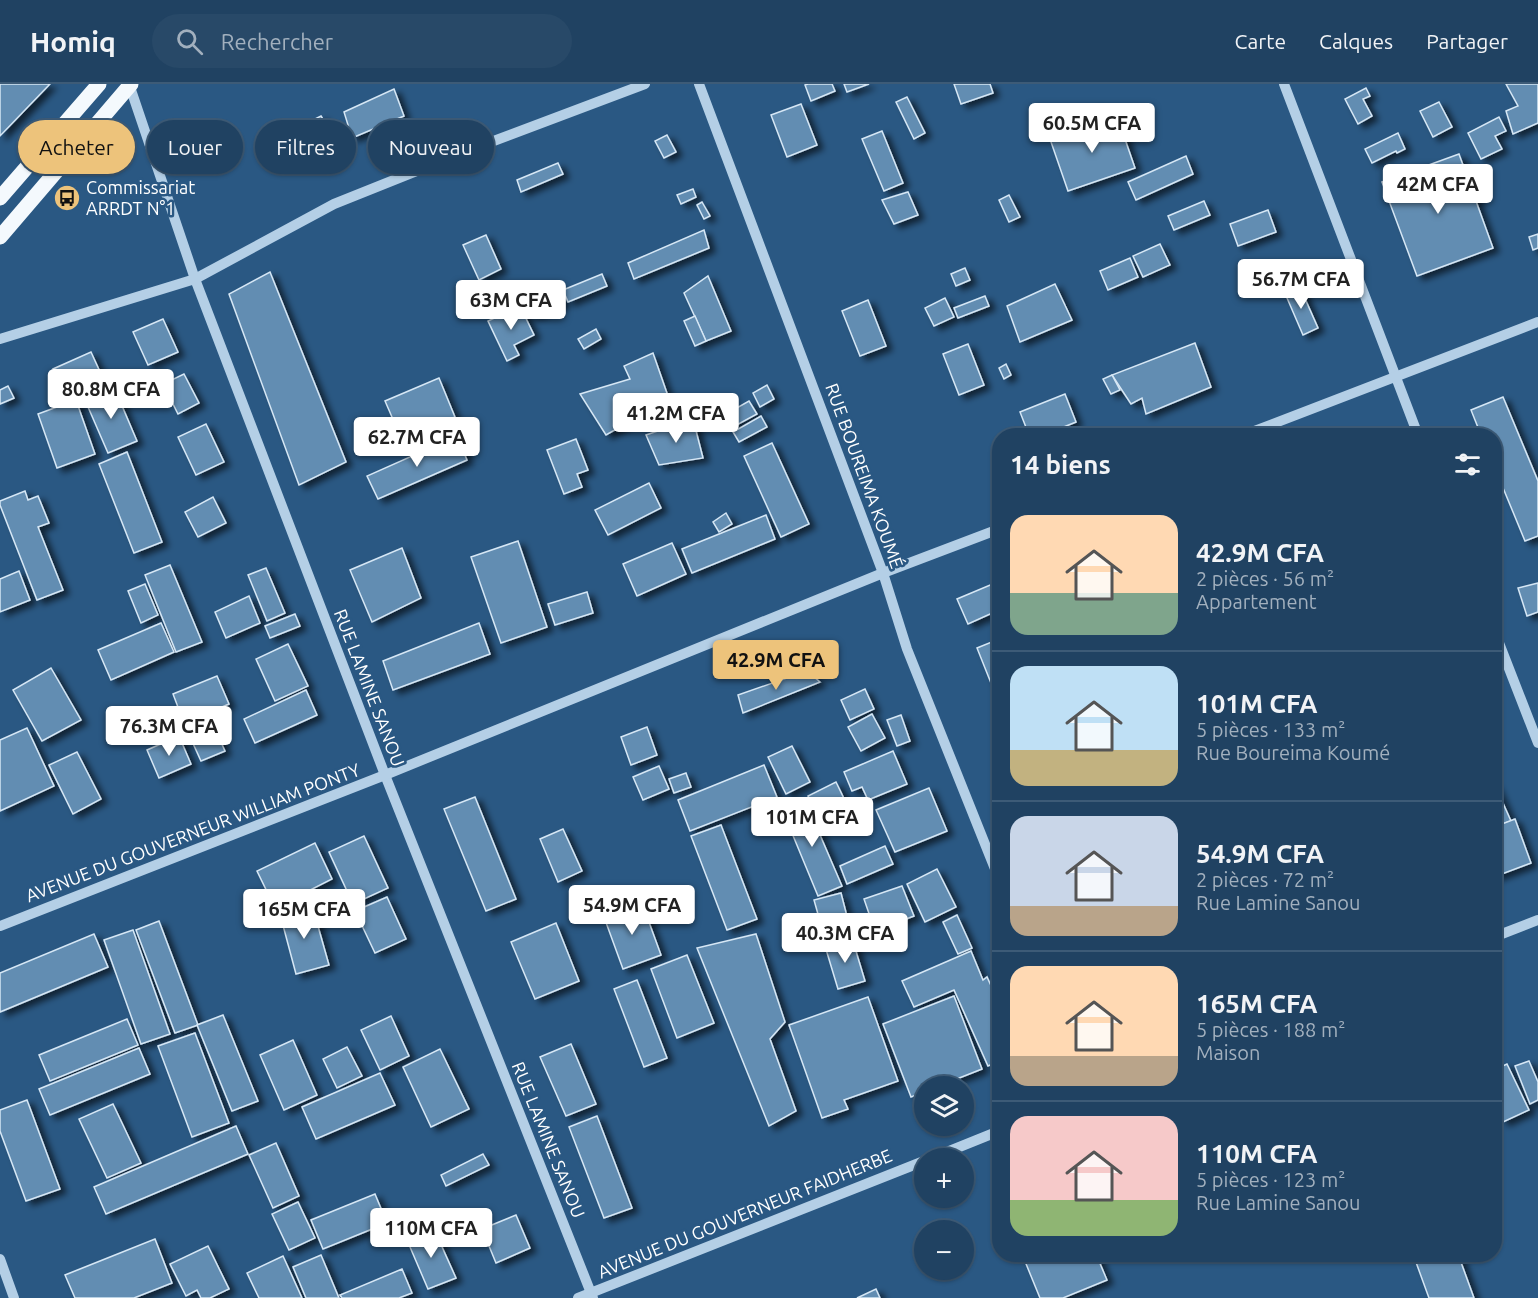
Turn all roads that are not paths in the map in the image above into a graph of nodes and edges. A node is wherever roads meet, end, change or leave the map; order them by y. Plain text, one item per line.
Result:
1 (99, 84) edge
2 (645, 84) edge
3 (699, 84) edge
4 (1284, 84) edge
5 (130, 85) edge
6 (0, 198) edge
7 (0, 237) edge
8 (195, 279) junction
9 (1538, 322) edge
10 (0, 339) edge
11 (1395, 377) junction
12 (1262, 428) edge
13 (1415, 428) edge
14 (992, 532) edge
15 (883, 573) junction
16 (1502, 651) edge
17 (1538, 743) edge
18 (385, 776) junction
19 (992, 862) edge
20 (1538, 920) edge
21 (0, 926) edge
22 (1502, 934) edge
23 (992, 1134) edge
24 (957, 1148) edge
25 (914, 1165) edge
26 (0, 1260) edge
27 (592, 1295) edge
28 (14, 1298) edge
29 (578, 1298) edge

1 - 6 main road
2 - 8 street
3 - 15 street, RUE BOUREIMA KOUMÉ
4 - 11 street
5 - 7 main road
5 - 8 street, RUE LAMINE SANOU
8 - 10 street
8 - 18 street, RUE LAMINE SANOU
9 - 11 street
11 - 12 street
11 - 13 street
14 - 15 street, AVENUE DU GOUVERNEUR WILLIAM PONTY
15 - 18 street, AVENUE DU GOUVERNEUR WILLIAM PONTY
15 - 19 street, RUE BOUREIMA KOUMÉ
16 - 17 street
18 - 21 street, AVENUE DU GOUVERNEUR WILLIAM PONTY
18 - 27 street, RUE LAMINE SANOU
20 - 22 street
23 - 24 street
25 - 27 street, AVENUE DU GOUVERNEUR FAIDHERBE
26 - 28 street
27 - 29 street, AVENUE DU GOUVERNEUR FAIDHERBE

